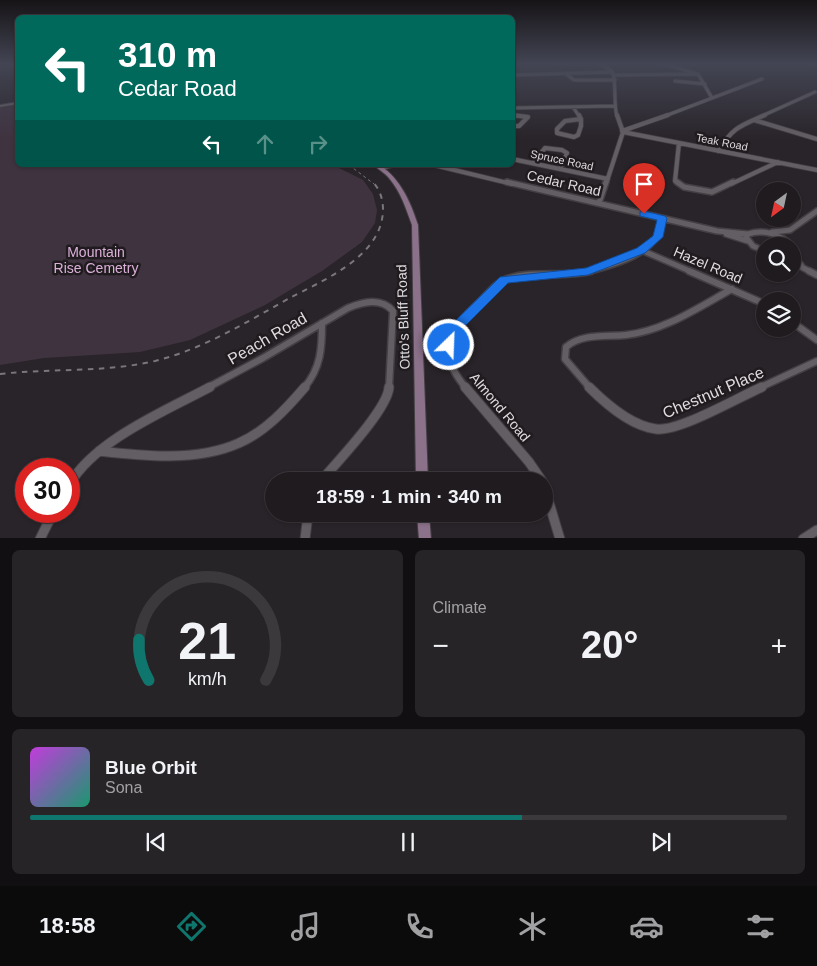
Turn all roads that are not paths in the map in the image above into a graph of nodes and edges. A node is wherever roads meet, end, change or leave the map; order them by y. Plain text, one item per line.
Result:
1 (615, 89) edge
2 (708, 89) edge
3 (735, 89) edge
4 (815, 92) dead end
5 (807, 96) junction
6 (712, 98) junction
7 (812, 98) dead end
8 (15, 102) edge
9 (0, 104) edge
10 (614, 106) junction
11 (573, 107) junction
12 (515, 108) edge
13 (515, 115) edge
14 (581, 119) junction
15 (754, 120) junction
16 (515, 126) edge
17 (622, 131) junction
18 (817, 139) edge
19 (679, 143) junction
20 (718, 150) junction
21 (515, 160) edge
22 (778, 162) junction
23 (533, 163) junction
24 (380, 167) edge
25 (443, 167) edge
26 (468, 167) edge
27 (560, 169) junction
28 (817, 170) edge
29 (464, 172) junction
30 (608, 179) junction
31 (599, 203) junction
32 (816, 213) edge
33 (662, 218) junction
34 (717, 230) junction
35 (790, 230) junction
36 (770, 233) junction
37 (748, 234) junction
38 (779, 237) edge
39 (786, 237) edge
40 (748, 241) junction
41 (756, 246) edge
42 (641, 250) junction
43 (801, 264) edge
44 (801, 266) edge
45 (805, 268) junction
46 (817, 275) edge
47 (732, 289) junction
48 (756, 300) edge
49 (322, 323) junction
50 (801, 328) edge
51 (817, 340) edge
52 (817, 361) edge
53 (99, 451) junction
54 (80, 468) edge
55 (328, 472) edge
56 (422, 472) edge
57 (536, 472) edge
58 (553, 515) edge
59 (307, 522) edge
60 (424, 522) edge
61 (48, 523) edge
62 (817, 530) edge
63 (40, 538) edge
64 (305, 538) edge
65 (425, 538) edge
66 (560, 538) edge
67 (803, 538) edge

1 - 10 street
2 - 6 street
3 - 6 street
4 - 5 street
5 - 7 street
5 - 15 street
6 - 17 street
8 - 9 street
10 - 11 street
10 - 17 street
11 - 12 street
11 - 14 street
13 - 16 street
14 - 14 street
15 - 18 street
15 - 20 street
17 - 19 street, Teak Road
17 - 30 street
19 - 20 street, Teak Road
19 - 22 street
20 - 22 street, Teak Road
21 - 23 street, Spruce Road
22 - 28 street, Teak Road
23 - 27 street, Spruce Road
23 - 27 street
24 - 56 main road, Otto's Bluff Road
25 - 29 street, Cedar Road
26 - 29 street
27 - 30 street, Spruce Road
29 - 31 street, Cedar Road
30 - 31 street
31 - 33 street, Cedar Road
32 - 35 street
33 - 34 street, Cedar Road
33 - 42 street, Almond Road
34 - 37 street, Cedar Road
34 - 40 street, Cedar Road
35 - 36 street, Cedar Road
35 - 39 street
36 - 37 street, Cedar Road
36 - 38 street
37 - 40 street
40 - 41 street, Cedar Road
42 - 47 street, Hazel Road
42 - 57 street, Almond Road
43 - 45 street
44 - 45 street
45 - 46 street
47 - 48 street, Hazel Road
47 - 52 street, Chestnut Place
49 - 53 street, Peach Road
49 - 53 street, Peach Road
49 - 55 street
50 - 51 street
53 - 54 street, Peach Road
58 - 66 street
59 - 64 street
60 - 65 main road
61 - 63 street
62 - 67 street

